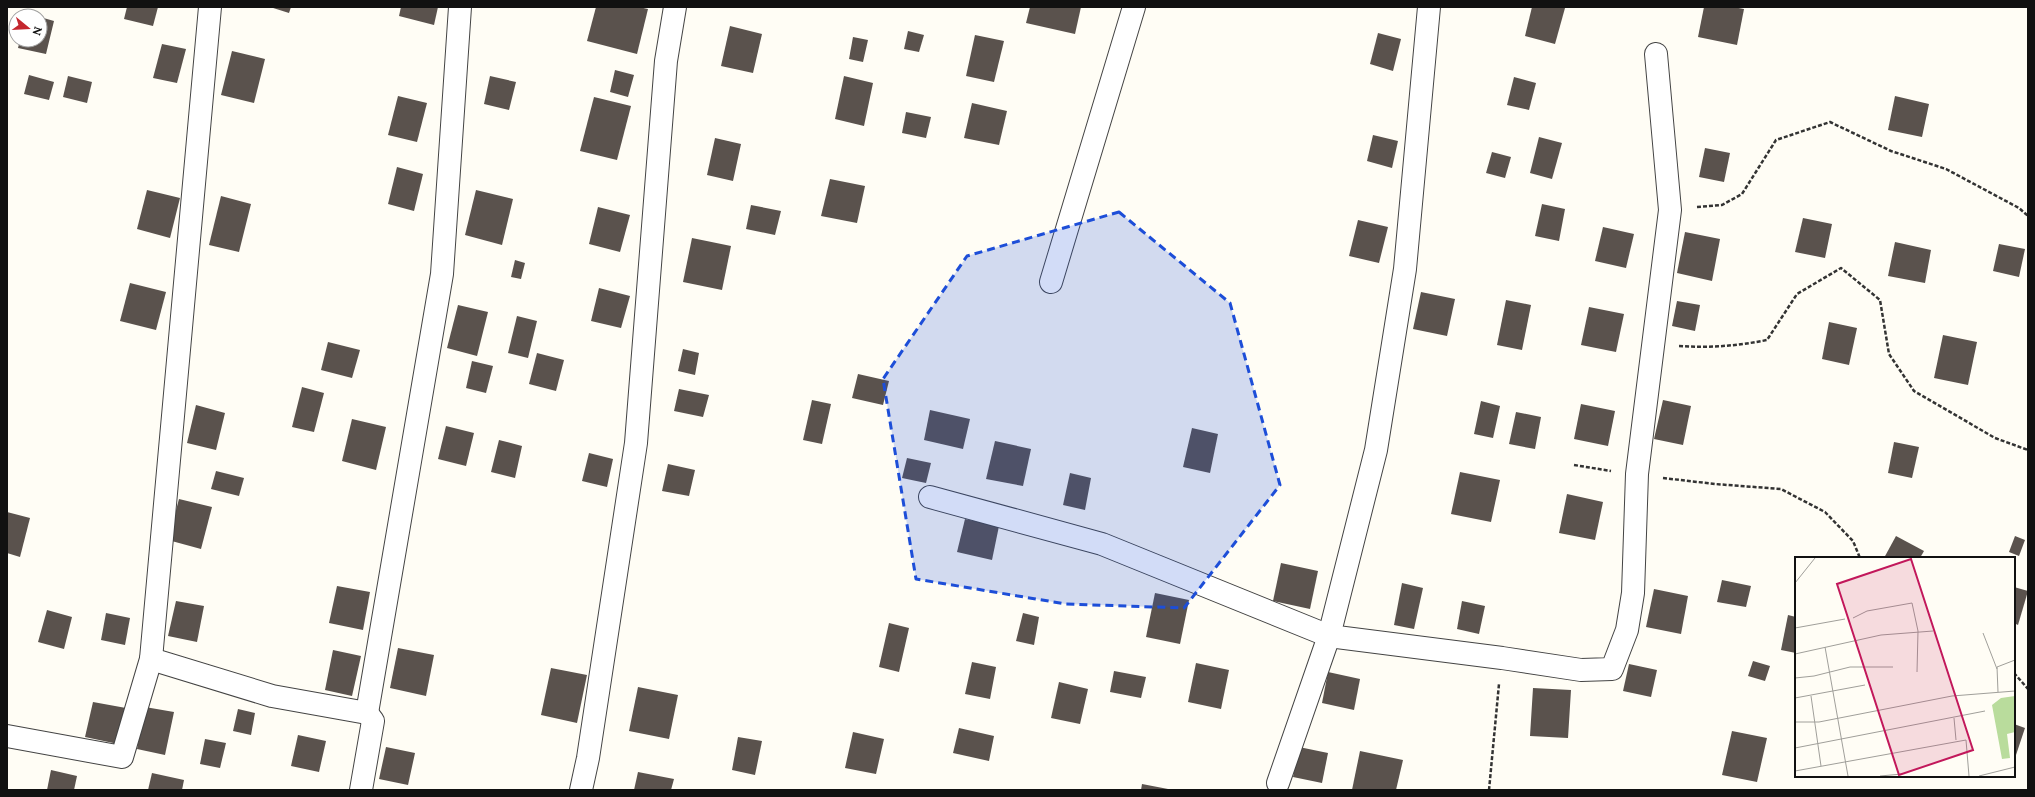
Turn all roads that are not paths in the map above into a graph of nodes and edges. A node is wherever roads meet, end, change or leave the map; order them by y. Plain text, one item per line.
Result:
1 (210, 7) edge
2 (460, 7) edge
3 (675, 7) edge
4 (1134, 7) edge
5 (1429, 7) edge
6 (1656, 54) dead end
7 (1052, 282) dead end
8 (930, 497) dead end
9 (1329, 636) junction
10 (151, 659) junction
11 (366, 713) junction
12 (7, 736) edge
13 (1278, 783) dead end
14 (361, 790) edge
15 (581, 790) edge

1 - 10 street
2 - 11 street
3 - 15 street
4 - 7 street
5 - 9 street
6 - 9 street
8 - 9 street
9 - 13 street
10 - 11 street
10 - 12 street
11 - 14 street

